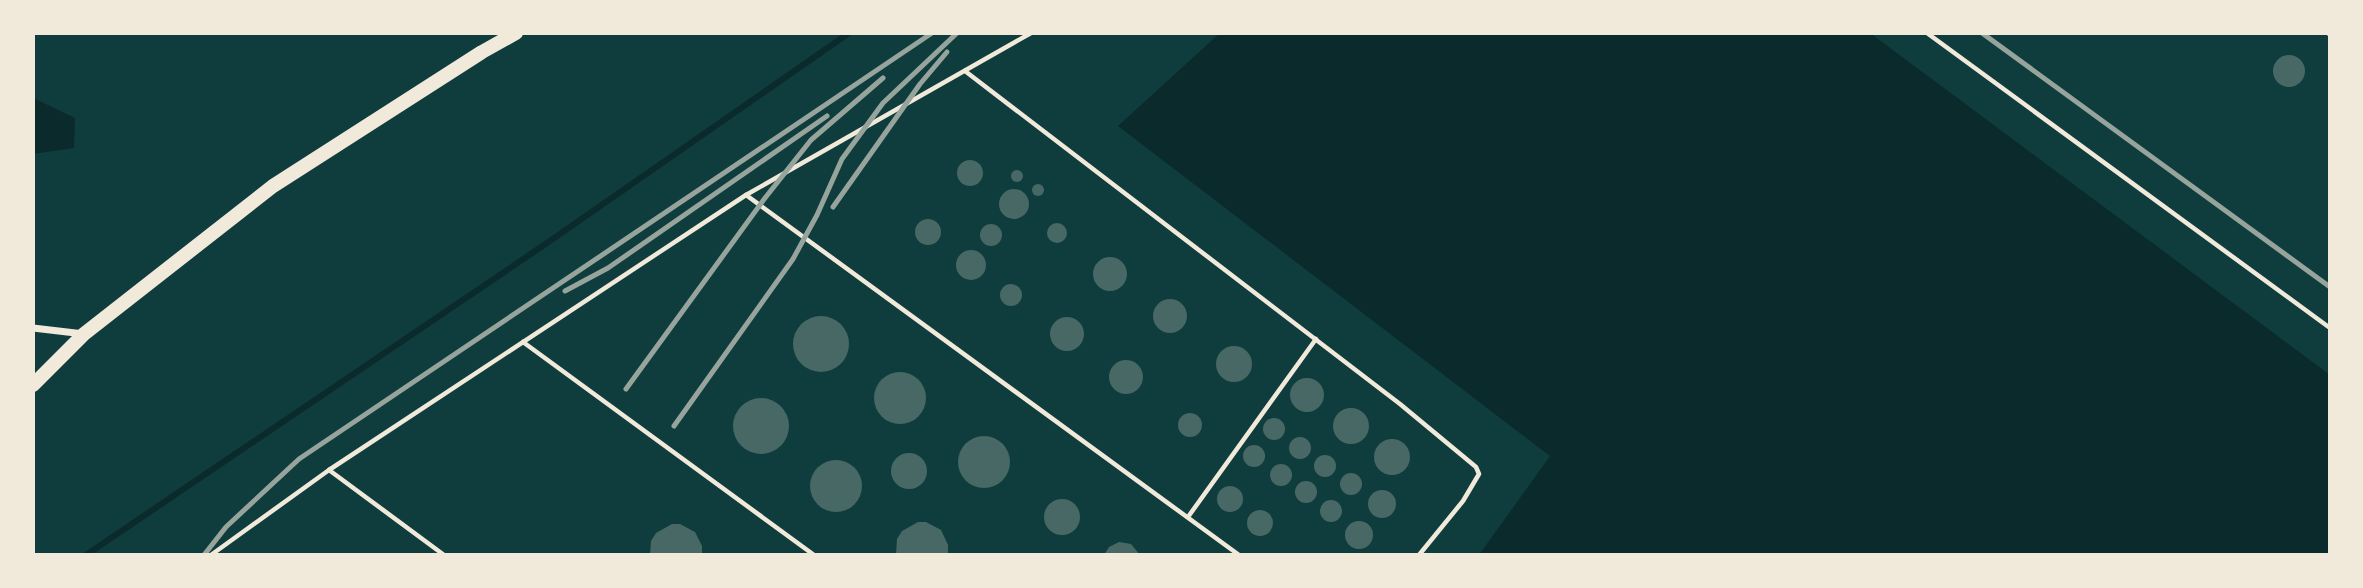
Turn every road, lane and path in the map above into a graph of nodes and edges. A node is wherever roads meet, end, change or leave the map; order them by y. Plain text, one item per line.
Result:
1 (516, 33) edge
2 (1031, 33) edge
3 (1927, 33) edge
4 (964, 71) junction
5 (746, 195) junction
6 (33, 328) edge
7 (2330, 328) edge
8 (84, 334) junction
9 (1316, 340) junction
10 (523, 342) junction
11 (33, 385) edge
12 (329, 470) junction
13 (1188, 517) junction
14 (211, 555) edge
15 (444, 555) edge
16 (814, 555) edge
17 (1239, 555) edge
18 (1419, 555) edge

1 - 8 main road
2 - 4 lane
3 - 7 lane
4 - 5 lane
4 - 9 lane
5 - 10 lane
5 - 13 lane
6 - 8 street
8 - 11 main road
9 - 13 lane
9 - 18 lane
10 - 12 lane
10 - 16 lane
12 - 14 lane
12 - 15 lane
13 - 17 lane

